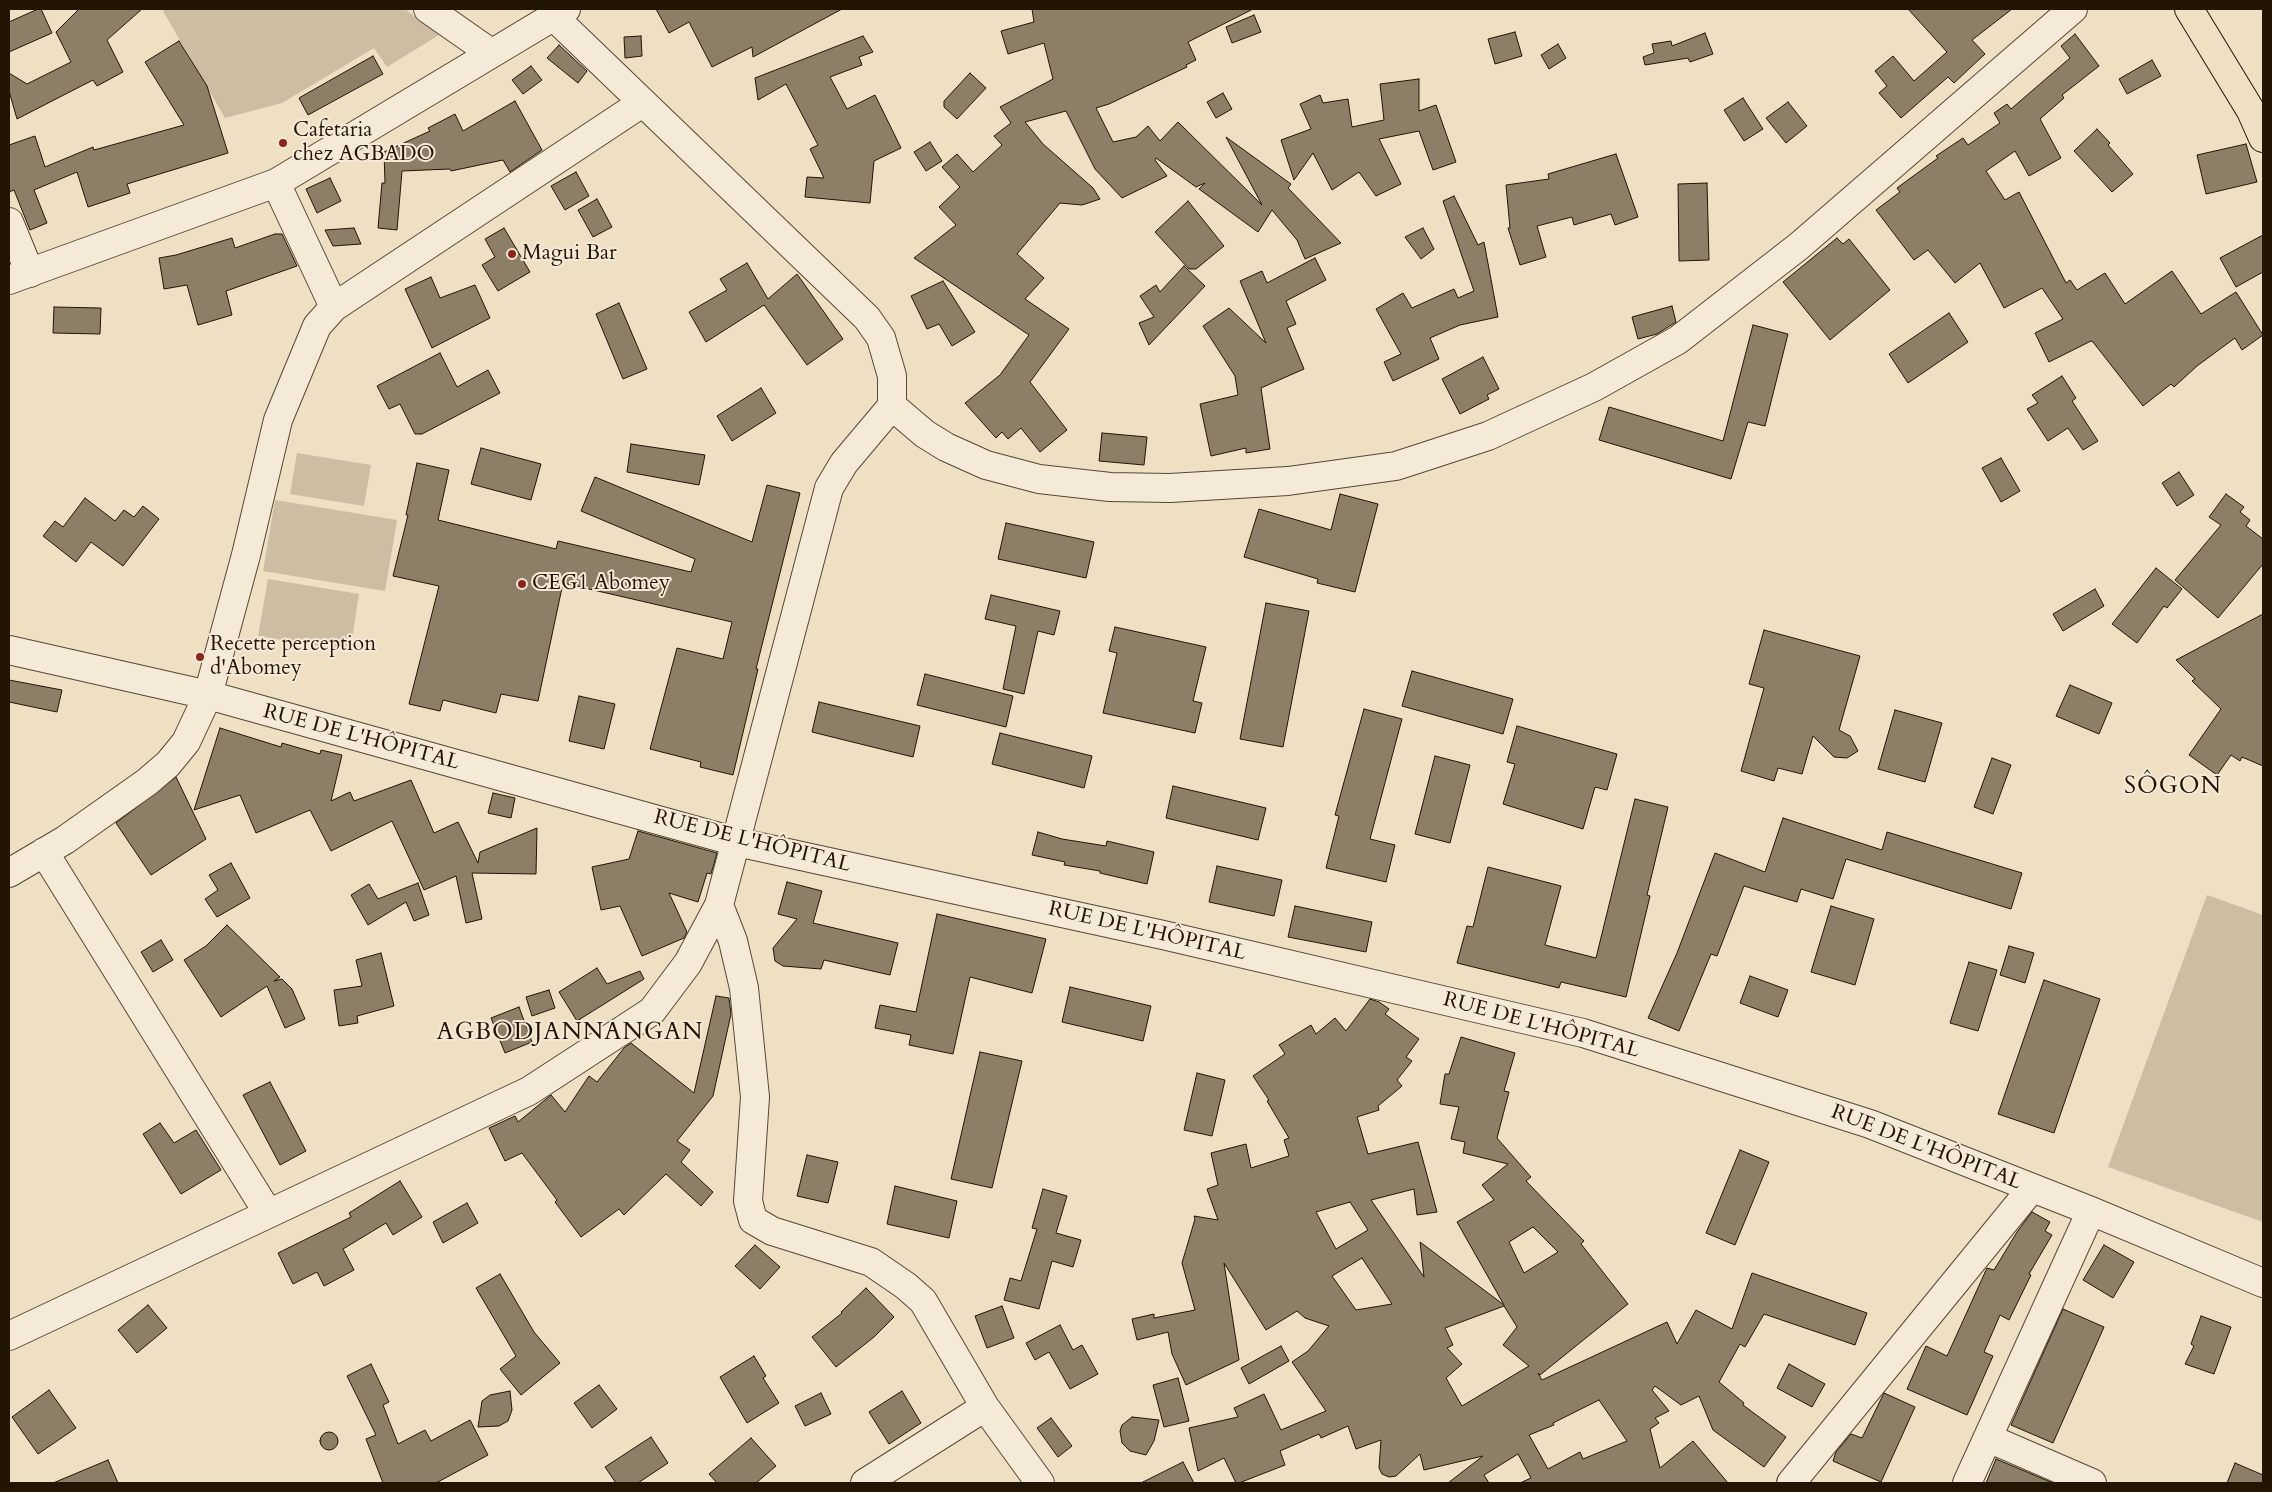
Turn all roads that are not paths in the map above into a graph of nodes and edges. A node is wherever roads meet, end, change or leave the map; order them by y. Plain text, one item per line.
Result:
1 (428, 9) edge
2 (2072, 9) edge
3 (2190, 9) edge
4 (560, 12) edge
5 (491, 53) junction
6 (642, 103) junction
7 (2263, 138) edge
8 (276, 183) junction
9 (9, 222) edge
10 (19, 277) edge
11 (334, 307) junction
12 (892, 406) junction
13 (9, 650) edge
14 (208, 695) junction
15 (737, 842) junction
16 (44, 852) junction
17 (9, 873) edge
18 (719, 905) junction
19 (2032, 1188) junction
20 (2091, 1211) junction
21 (268, 1213) junction
22 (2263, 1283) edge
23 (9, 1336) edge
24 (985, 1407) junction
25 (1988, 1438) junction
26 (865, 1483) edge
27 (1040, 1483) edge
28 (1791, 1483) edge
29 (1968, 1483) edge
30 (2092, 1483) edge

1 - 5 street
2 - 12 street
3 - 7 main road
4 - 5 street
4 - 6 street
5 - 8 street
6 - 11 street
6 - 12 street
8 - 10 street
8 - 11 street
9 - 10 street
11 - 14 street
12 - 15 street
13 - 14 street, RUE DE L'HÔPITAL
14 - 15 street, RUE DE L'HÔPITAL
14 - 16 street
15 - 18 street
15 - 19 street, RUE DE L'HÔPITAL
16 - 17 street
16 - 21 street
18 - 21 street
18 - 24 street
19 - 20 street, RUE DE L'HÔPITAL
19 - 28 street
20 - 22 street, RUE DE L'HÔPITAL
20 - 25 street
21 - 23 street
24 - 26 street
24 - 27 street
25 - 29 street
25 - 30 street

